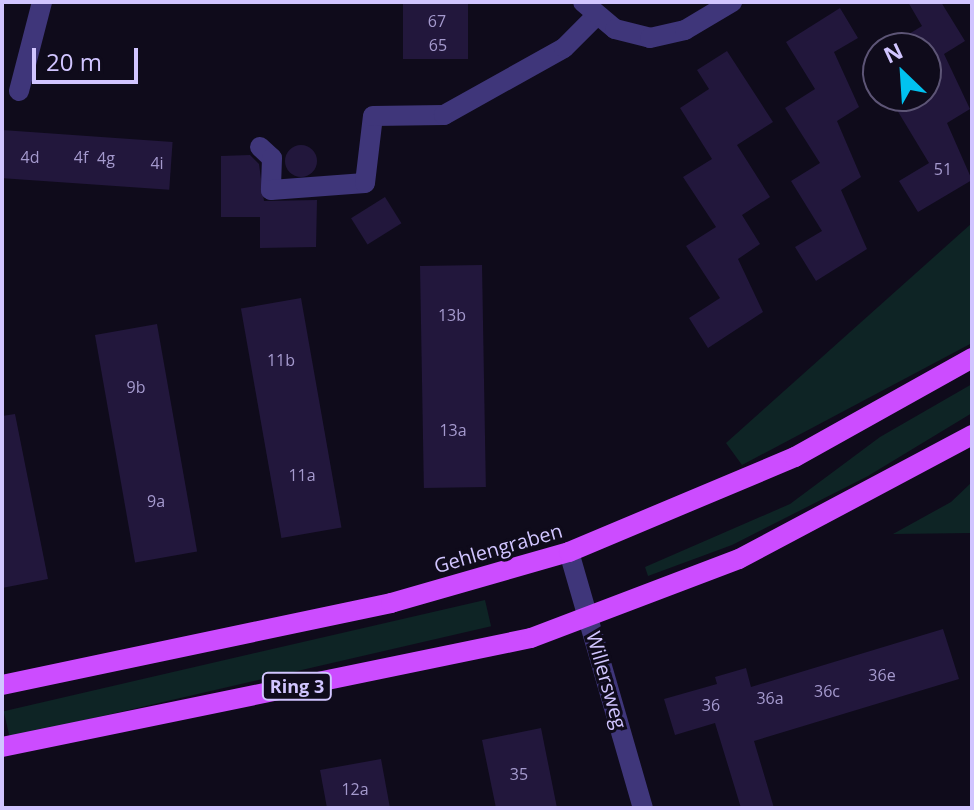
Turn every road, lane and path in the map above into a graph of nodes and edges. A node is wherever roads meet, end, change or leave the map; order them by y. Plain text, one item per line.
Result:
1 (42, 2) edge
2 (732, 2) edge
3 (590, 9) edge
4 (19, 91) dead end
5 (260, 147) dead end
6 (972, 358) edge
7 (972, 435) edge
8 (569, 552) junction
9 (589, 618) junction
10 (2, 685) edge
11 (2, 747) edge
12 (643, 808) edge

1 - 4 street
2 - 3 street
3 - 5 street
6 - 8 main road, Gehlengraben
7 - 9 main road, Ring 3
8 - 9 street, Willersweg
8 - 10 main road, Gehlengraben
9 - 11 main road, Ring 3
9 - 12 street, Willersweg

